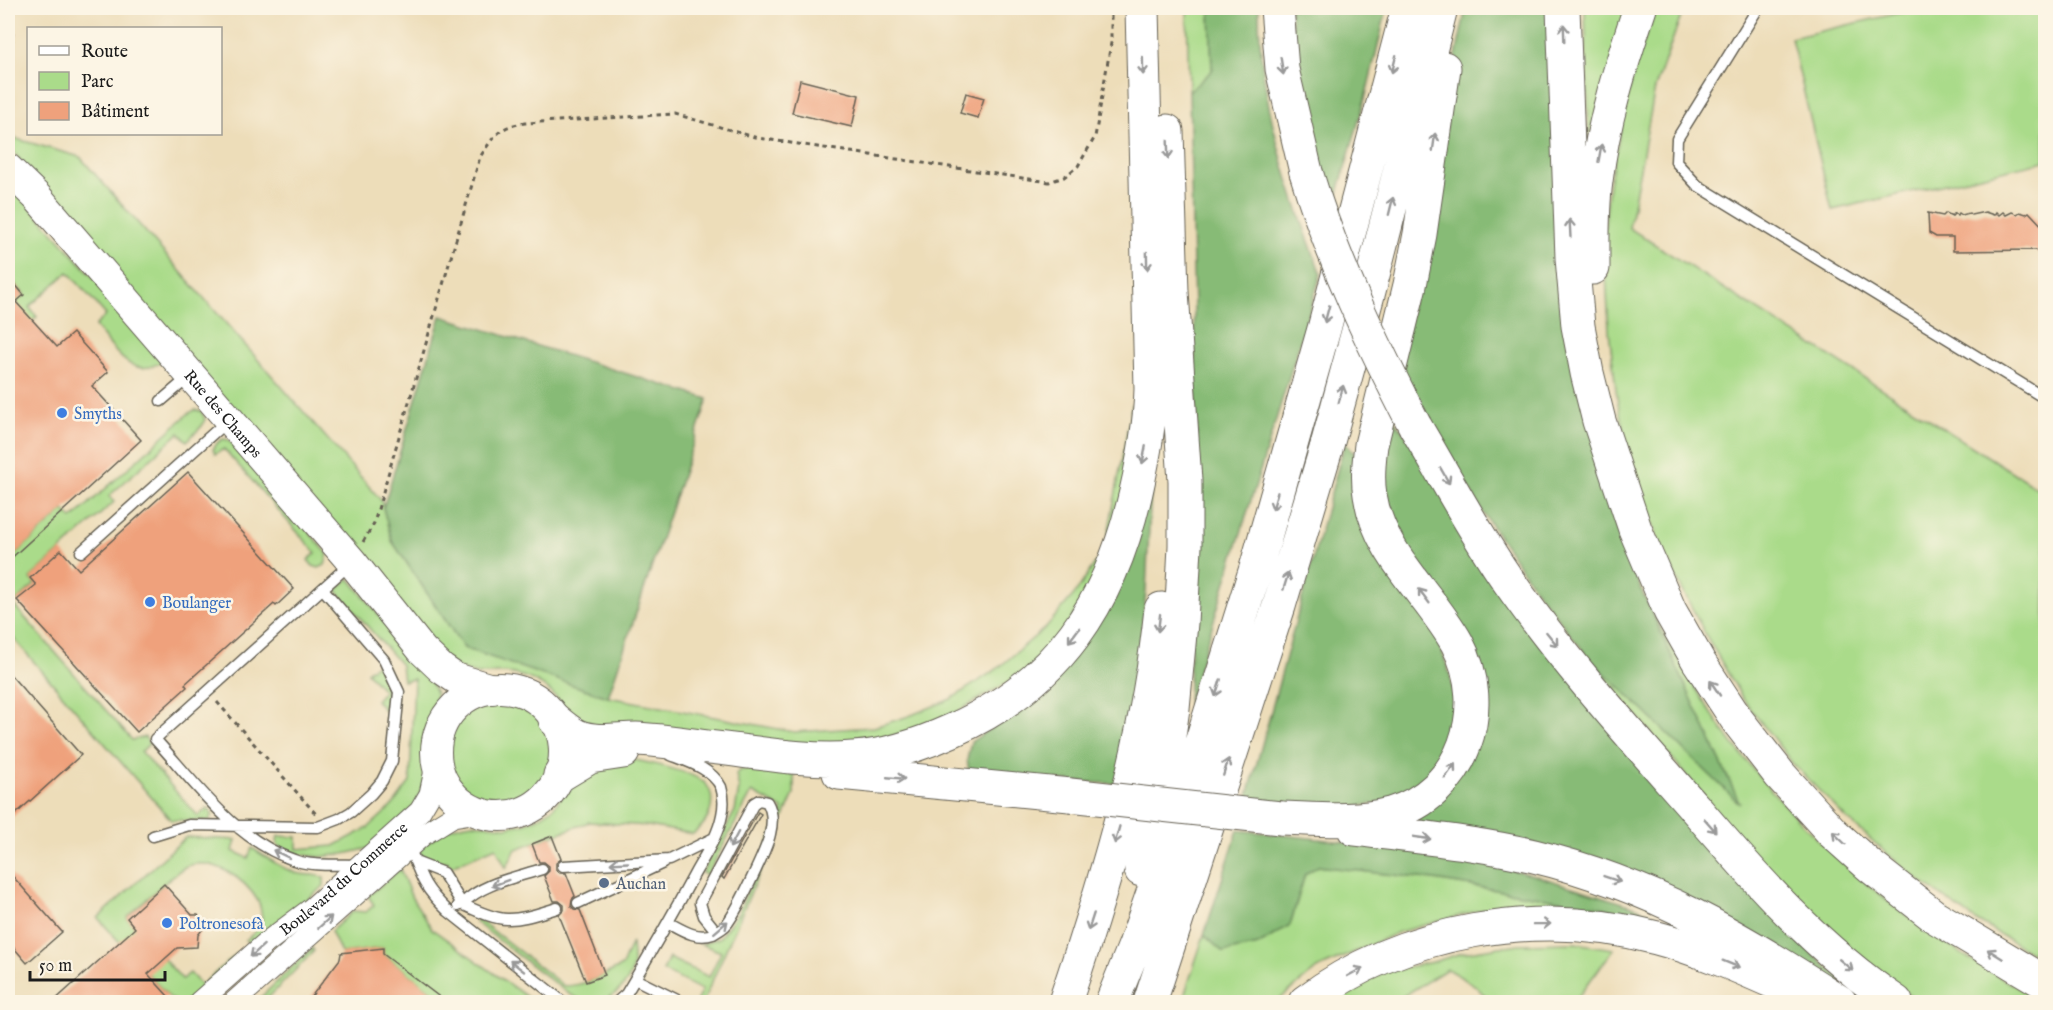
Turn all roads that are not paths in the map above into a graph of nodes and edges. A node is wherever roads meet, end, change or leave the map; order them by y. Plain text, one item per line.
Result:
1 (1142, 8) edge
2 (1164, 8) edge
3 (1277, 8) edge
4 (1408, 8) edge
5 (1441, 8) edge
6 (1455, 8) edge
7 (1563, 8) edge
8 (1640, 8) edge
9 (1758, 8) edge
10 (12, 170) edge
11 (1172, 292) junction
12 (191, 374) junction
13 (2046, 399) edge
14 (161, 401) dead end
15 (230, 419) junction
16 (1629, 509) junction
17 (81, 552) dead end
18 (352, 562) junction
19 (323, 589) junction
20 (422, 650) junction
21 (492, 689) junction
22 (555, 720) junction
23 (443, 724) junction
24 (671, 755) junction
25 (437, 761) junction
26 (560, 775) junction
27 (478, 812) junction
28 (1281, 818) junction
29 (234, 826) junction
30 (1206, 827) junction
31 (153, 836) dead end
32 (714, 837) junction
33 (412, 854) junction
34 (669, 860) junction
35 (359, 865) junction
36 (563, 866) dead end
37 (542, 869) dead end
38 (683, 895) junction
39 (578, 903) dead end
40 (700, 903) junction
41 (462, 904) junction
42 (557, 908) dead end
43 (448, 911) junction
44 (669, 923) junction
45 (716, 932) junction
46 (635, 979) junction
47 (2046, 983) edge
48 (1069, 988) edge
49 (628, 998) edge
50 (199, 1002) edge
51 (234, 1002) edge
52 (563, 1002) edge
53 (617, 1002) edge
54 (681, 1002) edge
55 (1057, 1002) edge
56 (1112, 1002) edge
57 (1150, 1002) edge
58 (1166, 1002) edge
59 (1305, 1002) edge
60 (1816, 1002) edge
61 (1840, 1002) edge
62 (1896, 1002) edge

1 -> 22 highway
2 -> 11 highway
3 -> 62 highway, bridge
4 -> 56 highway
30 -> 5 highway
28 -> 6 highway
16 -> 7 highway
16 -> 8 highway
9 - 13 lane
10 - 12 street, Rue des Champs
11 -> 48 highway
11 - 56 highway
12 - 14 lane
12 - 15 street, Rue des Champs
15 - 17 lane
15 - 18 street, Rue des Champs
47 -> 16 highway
18 - 19 lane
18 - 20 street, Rue des Champs
19 - 29 lane
19 - 29 lane
20 - 21 street, Rue des Champs
20 - 23 street, Rue des Champs
21 - 22 street
21 - 23 street
22 - 26 street
23 - 25 street
24 - 26 highway
24 -> 28 highway, bridge
24 - 32 lane
25 - 27 street
25 - 35 street, Boulevard du Commerce
26 - 27 street
27 - 33 street, Boulevard du Commerce
28 -> 61 highway
29 - 31 lane
35 -> 29 lane
30 - 57 highway
30 - 58 highway
32 - 34 lane
32 - 38 lane
33 - 41 lane
33 - 43 lane
51 -> 33 street, Boulevard du Commerce
34 -> 36 lane
34 - 39 lane
35 -> 50 street, Boulevard du Commerce
37 -> 41 lane
38 - 40 lane
38 - 44 lane
40 - 45 lane
45 -> 40 lane
41 - 42 lane
41 - 43 lane
52 -> 43 lane
44 - 45 lane
44 - 46 lane
46 - 49 lane
46 - 54 lane
48 - 55 highway
49 - 53 lane
59 -> 60 highway

